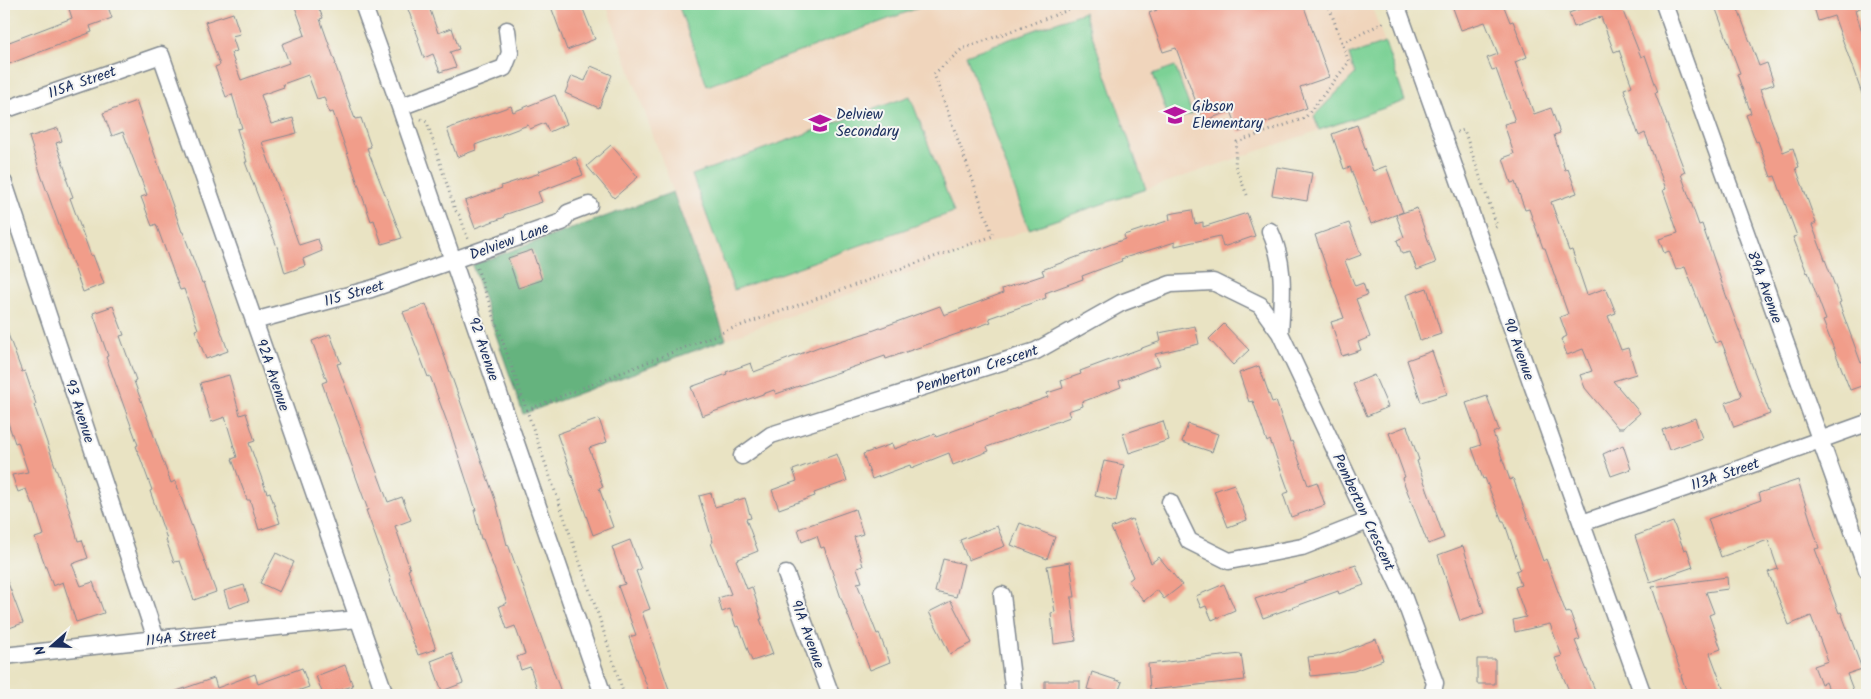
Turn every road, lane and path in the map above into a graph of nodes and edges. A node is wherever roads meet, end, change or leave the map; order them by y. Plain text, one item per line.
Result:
1 (363, 4) edge
2 (1085, 4) edge
3 (1328, 4) edge
4 (1396, 4) edge
5 (1664, 4) edge
6 (1385, 22) dead end
7 (507, 30) dead end
8 (1342, 43) junction
9 (161, 55) joint
10 (400, 107) junction
11 (4, 110) edge
12 (422, 119) dead end
13 (1454, 133) dead end
14 (4, 183) edge
15 (1247, 195) dead end
16 (589, 205) dead end
17 (1270, 231) dead end
18 (1488, 231) dead end
19 (470, 244) dead end
20 (453, 261) junction
21 (475, 261) dead end
22 (254, 321) junction
23 (1280, 333) junction
24 (527, 410) junction
25 (1867, 423) edge
26 (1820, 440) junction
27 (742, 456) dead end
28 (1170, 502) dead end
29 (1368, 521) junction
30 (1582, 524) junction
31 (1867, 570) edge
32 (786, 574) dead end
33 (1002, 595) dead end
34 (358, 619) junction
35 (156, 639) junction
36 (4, 656) edge
37 (385, 695) edge
38 (604, 695) edge
39 (624, 695) edge
40 (831, 695) edge
41 (1014, 695) edge
42 (1432, 695) edge
43 (1643, 695) edge

1 - 10 street, 92 Avenue
2 - 24 path
3 - 8 path
4 - 30 street, 90 Avenue
5 - 26 street, 89A Avenue
6 - 8 path
7 - 10 street
8 - 15 path
9 - 11 street, 115A Street
9 - 22 street, 92A Avenue
10 - 20 street, 92 Avenue
12 - 19 path
13 - 18 path
14 - 35 street, 93 Avenue
16 - 20 street, Delview Lane
17 - 23 street, Pemberton Crescent
20 - 22 street, 115 Street
20 - 38 street, 92 Avenue
21 - 24 path
22 - 34 street, 92A Avenue
23 - 27 street, Pemberton Crescent
23 - 29 street, Pemberton Crescent
24 - 39 path
25 - 26 street, 113A Street
26 - 30 street, 113A Street
26 - 31 street, 89A Avenue
28 - 29 street
29 - 42 street, Pemberton Crescent
30 - 43 street, 90 Avenue
32 - 40 street, 91A Avenue
33 - 41 street
34 - 35 street, 114A Street
34 - 37 street, 92A Avenue
35 - 36 street, 114A Street

